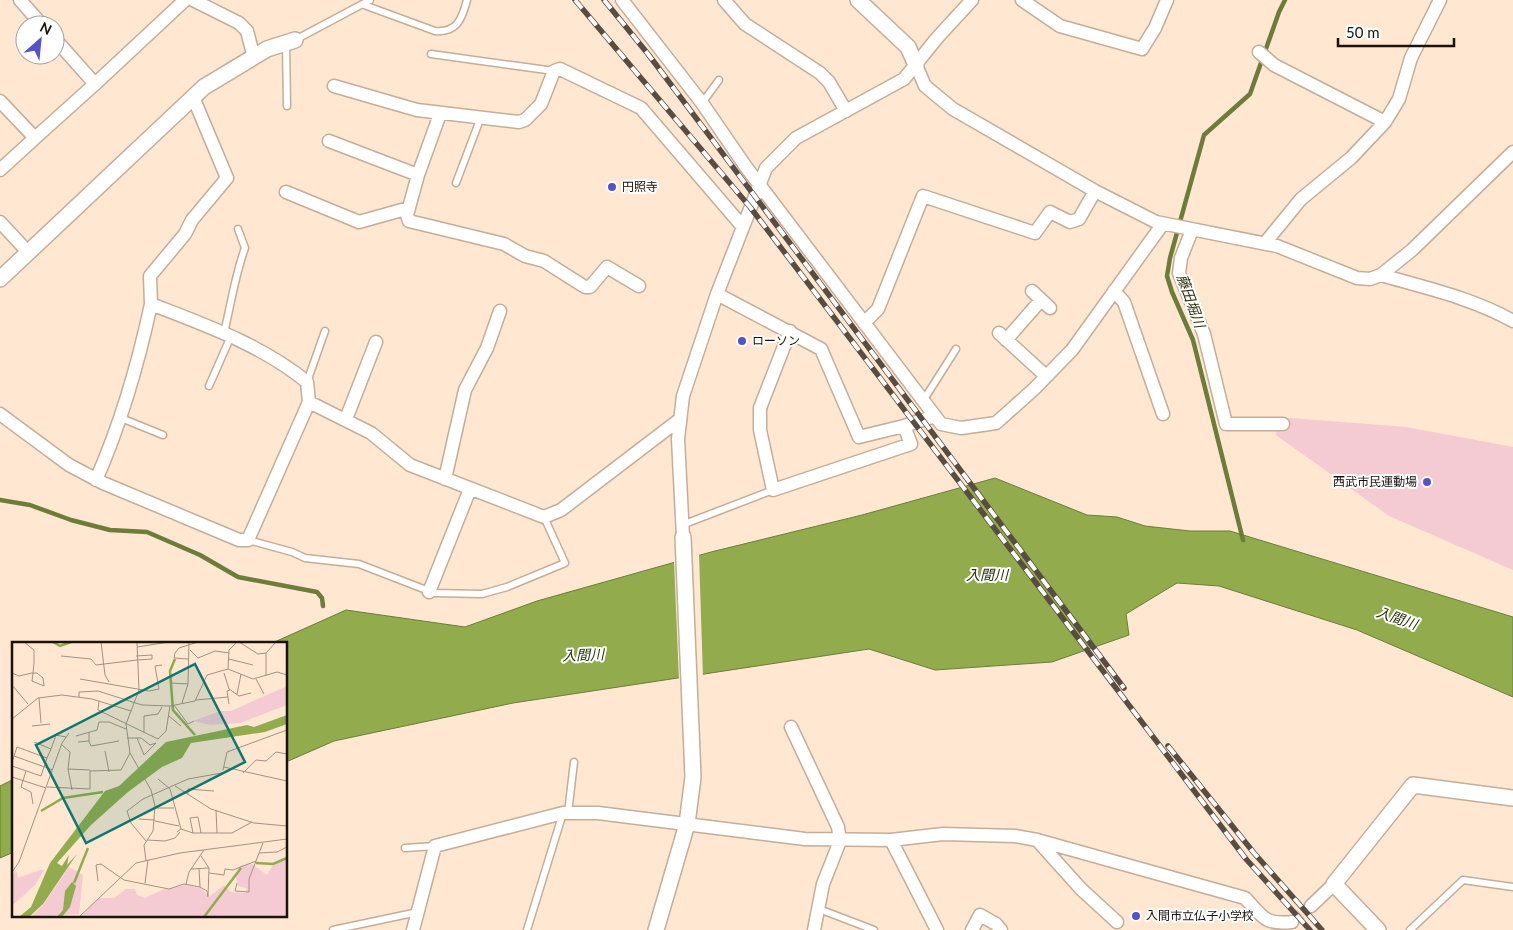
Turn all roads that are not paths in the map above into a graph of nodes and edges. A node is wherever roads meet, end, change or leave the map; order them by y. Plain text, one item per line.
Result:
1 (185, 0) edge
2 (193, 0) edge
3 (467, 0) edge
4 (622, 0) edge
5 (724, 0) edge
6 (858, 0) edge
7 (972, 0) edge
8 (1022, 0) edge
9 (1167, 0) edge
10 (1440, 0) edge
11 (26, 2) edge
12 (367, 2) edge
13 (35, 15) edge
14 (290, 41) junction
15 (65, 50) edge
16 (1259, 52) dead end
17 (431, 54) dead end
18 (254, 58) junction
19 (916, 65) junction
20 (554, 70) junction
21 (719, 80) dead end
22 (95, 84) junction
23 (334, 86) dead end
24 (192, 98) junction
25 (0, 101) edge
26 (702, 103) junction
27 (287, 106) dead end
28 (846, 111) junction
29 (440, 114) junction
30 (481, 117) junction
31 (1385, 122) junction
32 (35, 138) junction
33 (329, 141) dead end
34 (1513, 152) edge
35 (0, 170) edge
36 (418, 175) junction
37 (456, 183) dead end
38 (759, 183) junction
39 (1095, 191) junction
40 (286, 192) dead end
41 (409, 208) junction
42 (0, 222) edge
43 (1166, 225) junction
44 (743, 227) junction
45 (238, 229) dead end
46 (1189, 229) junction
47 (1265, 243) junction
48 (28, 252) junction
49 (1381, 275) junction
50 (0, 279) edge
51 (639, 286) dead end
52 (1114, 291) junction
53 (717, 294) junction
54 (1041, 300) dead end
55 (151, 304) junction
56 (500, 310) dead end
57 (1513, 321) edge
58 (864, 323) junction
59 (325, 331) dead end
60 (790, 332) junction
61 (227, 334) junction
62 (376, 342) dead end
63 (956, 349) dead end
64 (1046, 376) junction
65 (307, 382) junction
66 (210, 386) dead end
67 (923, 400) junction
68 (309, 402) junction
69 (0, 414) edge
70 (1164, 414) dead end
71 (935, 416) junction
72 (121, 418) junction
73 (346, 419) junction
74 (679, 420) junction
75 (1283, 424) dead end
76 (904, 426) junction
77 (163, 435) dead end
78 (445, 479) junction
79 (96, 480) junction
80 (470, 489) junction
81 (773, 490) junction
82 (544, 517) junction
83 (682, 531) junction
84 (248, 540) junction
85 (429, 592) junction
86 (791, 727) dead end
87 (574, 762) dead end
88 (1513, 798) edge
89 (566, 813) junction
90 (687, 824) junction
91 (891, 840) junction
92 (1037, 840) junction
93 (840, 841) junction
94 (436, 846) junction
95 (405, 848) dead end
96 (1334, 884) junction
97 (1513, 887) edge
98 (1311, 906) tunnel mouth
99 (819, 910) junction
100 (418, 912) junction
101 (1117, 922) dead end
102 (1292, 922) dead end
103 (936, 929) edge
104 (333, 930) edge
105 (414, 930) edge
106 (527, 930) edge
107 (656, 930) edge
108 (814, 930) edge
109 (874, 930) edge
110 (972, 930) edge
111 (1000, 930) edge
112 (1378, 930) edge
113 (1410, 930) edge

1 - 22 street
2 - 18 street
3 - 12 lane
4 - 26 street
5 - 28 street
6 - 19 street
7 - 19 street
8 - 9 street
10 - 31 street
11 - 13 street
12 - 14 lane
14 - 18 street
14 - 27 lane
15 - 22 street
16 - 31 street
17 - 20 lane
18 - 24 street
19 - 28 street
19 - 39 street
20 - 30 street
20 - 44 street
21 - 26 lane
22 - 32 street
23 - 29 street
24 - 48 street
24 - 55 street
25 - 32 street
26 - 38 street
28 - 38 street
29 - 30 street
29 - 36 street
30 - 37 lane
31 - 47 street
32 - 35 street
33 - 36 street
34 - 49 street
36 - 41 street
38 - 44 street
38 - 58 street
39 - 43 street
39 - 58 street
40 - 41 street
41 - 51 street
42 - 48 street
43 - 46 street
43 - 52 street
44 - 53 street
45 - 61 lane
46 - 47 street
46 - 75 street
47 - 49 street
48 - 50 street
49 - 57 street
52 - 64 street
52 - 70 street
53 - 60 street
53 - 74 street
54 - 64 street
55 - 61 street
55 - 72 street
56 - 78 street
58 - 67 street
59 - 65 lane
60 - 76 street
60 - 81 street
61 - 65 street
61 - 66 lane
62 - 73 street
63 - 67 lane
64 - 71 street
65 - 68 street
67 - 71 street
68 - 73 street
68 - 84 street
69 - 79 street
71 - 76 street
72 - 77 lane
72 - 79 street
73 - 78 street
74 - 82 street
74 - 83 street
76 - 81 street
78 - 80 street
79 - 84 street
80 - 82 street
80 - 85 street
81 - 83 lane
82 - 85 lane
83 - 90 street
84 - 85 lane
86 - 93 street
87 - 89 lane
88 - 96 street
89 - 90 street
89 - 94 street
89 - 106 lane
90 - 93 street
90 - 107 street
91 - 92 street
91 - 93 street
91 - 103 street
92 - 101 street
92 - 102 street
93 - 99 street
94 - 95 lane
94 - 100 street
96 - 98 street
96 - 112 street
97 - 113 lane
99 - 108 street
99 - 109 lane
100 - 104 lane
100 - 105 street
110 - 111 street

